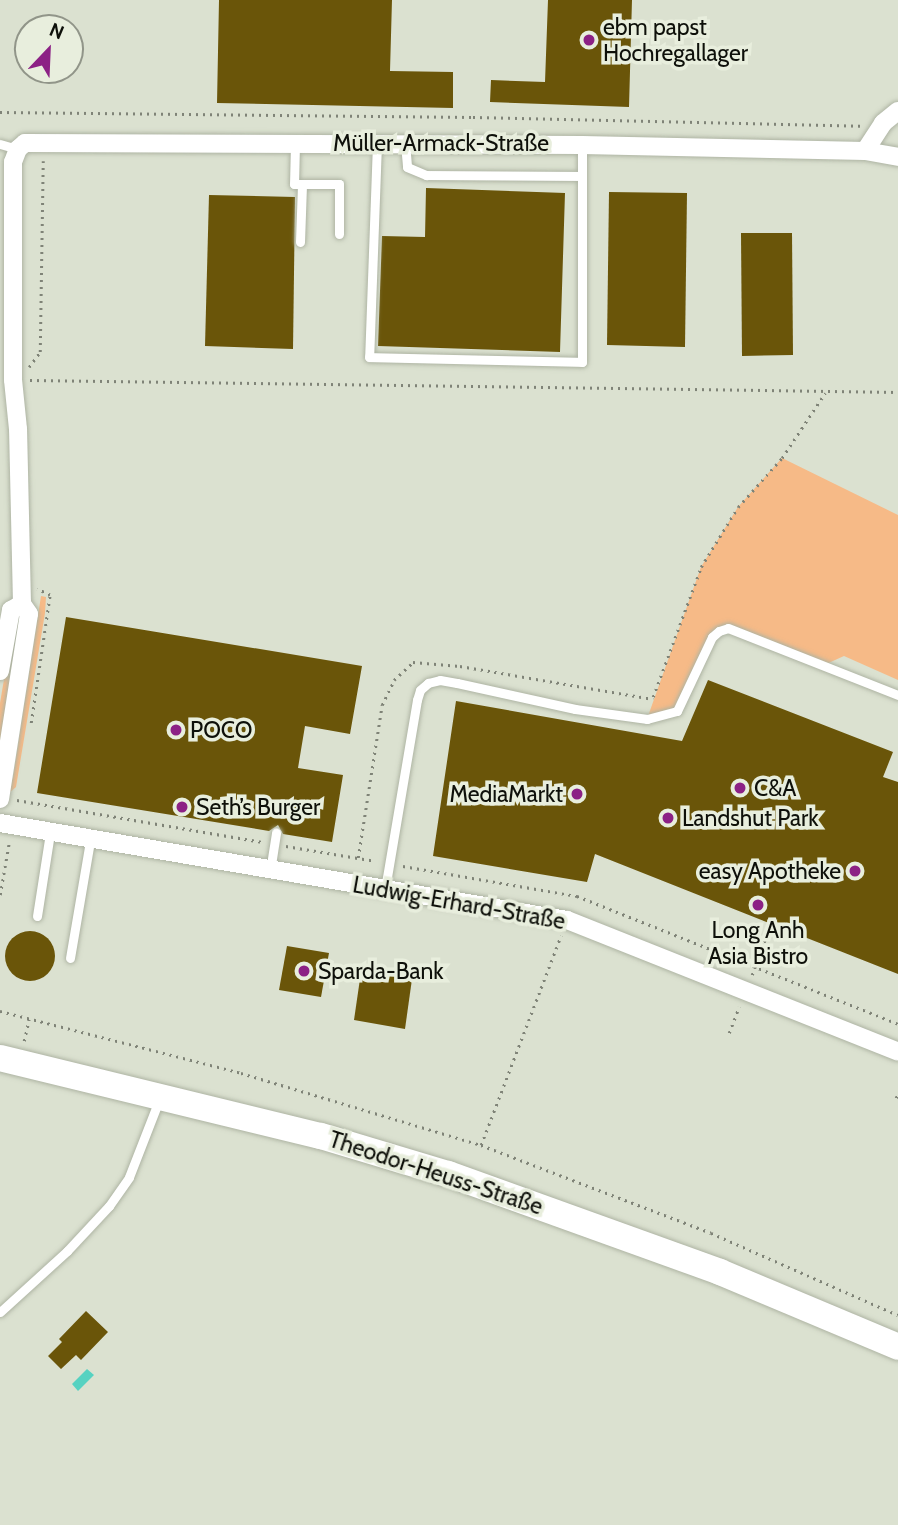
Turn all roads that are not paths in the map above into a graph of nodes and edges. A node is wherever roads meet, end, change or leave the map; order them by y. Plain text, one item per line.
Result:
1 (898, 111) edge
2 (295, 142) junction
3 (377, 143) junction
4 (405, 143) junction
5 (0, 144) edge
6 (582, 145) junction
7 (18, 149) junction
8 (865, 151) junction
9 (898, 157) edge
10 (582, 176) junction
11 (302, 184) junction
12 (339, 234) dead end
13 (300, 242) dead end
14 (6, 337) edge
15 (22, 604) junction
16 (0, 671) edge
17 (898, 695) edge
18 (0, 799) edge
19 (0, 823) edge
20 (50, 832) junction
21 (276, 832) dead end
22 (90, 841) junction
23 (270, 871) junction
24 (385, 890) junction
25 (37, 916) dead end
26 (70, 958) dead end
27 (898, 1052) edge
28 (0, 1058) edge
29 (160, 1095) junction
30 (0, 1312) edge
31 (859, 1329) junction
32 (898, 1337) edge
33 (898, 1347) edge

1 - 8 street
2 - 3 street, Müller-Armack-Straße
2 - 7 street, Müller-Armack-Straße
2 - 11 lane
3 - 4 street, Müller-Armack-Straße
3 - 10 lane
4 - 6 street, Müller-Armack-Straße
4 - 10 lane
5 - 7 lane
6 - 8 street, Müller-Armack-Straße
6 - 10 lane
7 - 14 street
8 - 9 street, Müller-Armack-Straße
11 - 12 lane
11 - 13 lane
14 - 15 street
15 - 16 street
15 - 18 street
17 - 24 lane
19 - 20 street, Ludwig-Erhard-Straße
20 - 22 street, Ludwig-Erhard-Straße
20 - 25 lane
21 - 23 lane
22 - 23 street, Ludwig-Erhard-Straße
22 - 26 lane
23 - 24 street, Ludwig-Erhard-Straße
24 - 27 street, Ludwig-Erhard-Straße
28 - 29 main road, Theodor-Heuss-Straße
29 - 30 lane
29 - 31 main road, Theodor-Heuss-Straße
31 - 32 street, Theodor-Heuss-Straße
31 - 33 main road, Theodor-Heuss-Straße

